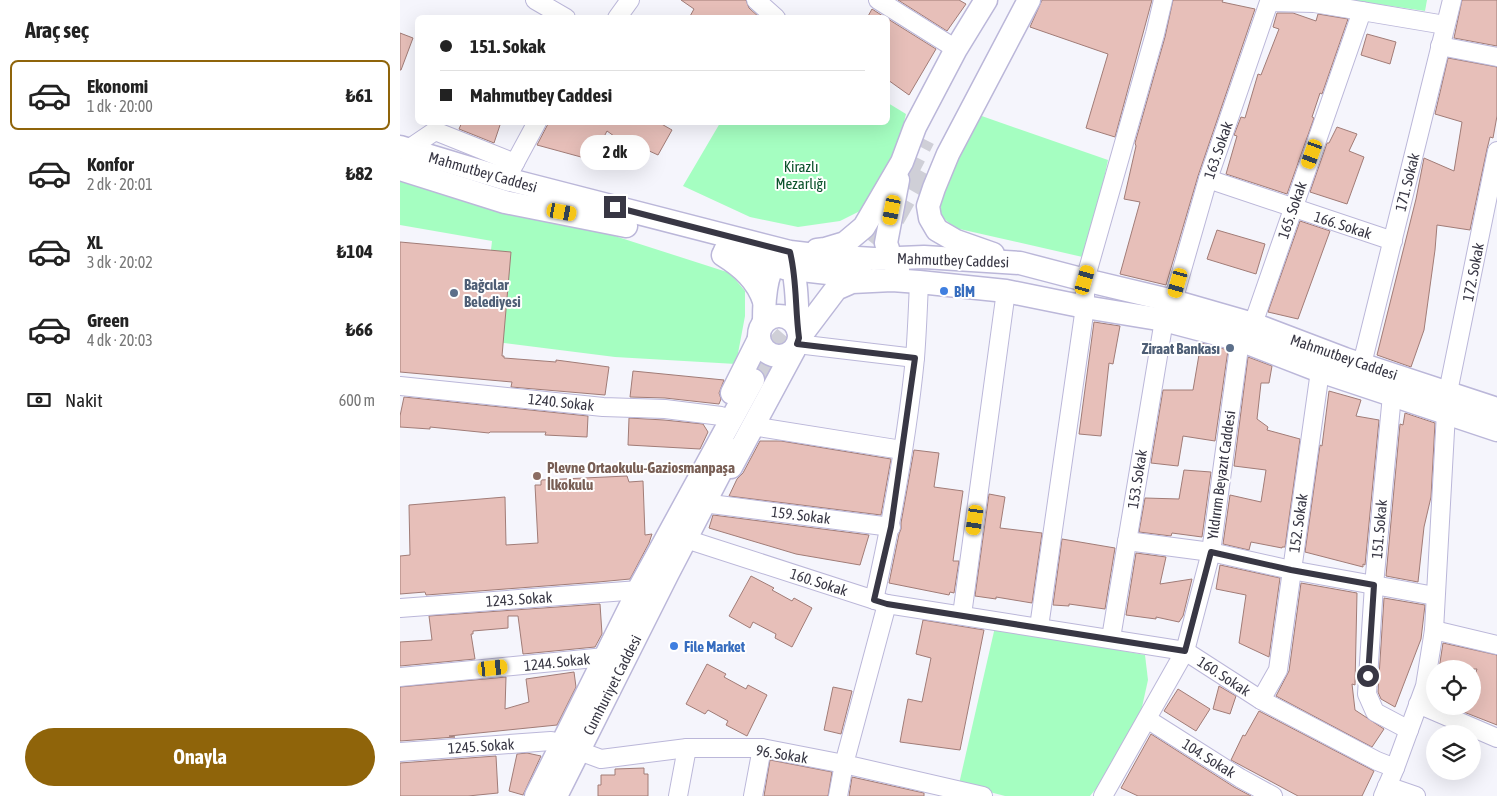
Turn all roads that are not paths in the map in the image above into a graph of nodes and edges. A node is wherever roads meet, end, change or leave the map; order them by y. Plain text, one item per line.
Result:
1 (534, 0) edge
2 (630, 0) edge
3 (756, 0) edge
4 (878, 0) edge
5 (986, 0) edge
6 (998, 0) edge
7 (1017, 0) edge
8 (1029, 0) edge
9 (1163, 0) edge
10 (1452, 0) edge
11 (1362, 12) junction
12 (561, 15) edge
13 (619, 15) edge
14 (773, 15) edge
15 (1445, 25) junction
16 (1440, 46) junction
17 (956, 49) junction
18 (1497, 57) edge
19 (535, 125) edge
20 (1497, 151) edge
21 (402, 155) edge
22 (902, 162) junction
23 (510, 171) junction
24 (1208, 179) junction
25 (1292, 208) junction
26 (1393, 241) junction
27 (708, 245) junction
28 (786, 262) junction
29 (1020, 263) junction
30 (892, 269) junction
31 (1085, 280) junction
32 (919, 282) junction
33 (1006, 292) junction
34 (1085, 307) junction
35 (1168, 310) junction
36 (762, 321) junction
37 (1247, 332) junction
38 (797, 341) junction
39 (915, 358) junction
40 (1362, 364) junction
41 (1320, 371) junction
42 (400, 386) edge
43 (1392, 395) junction
44 (1447, 403) junction
45 (1497, 408) edge
46 (721, 416) junction
47 (752, 426) junction
48 (1497, 430) edge
49 (902, 450) junction
50 (712, 504) junction
51 (891, 527) junction
52 (692, 541) junction
53 (1127, 541) junction
54 (1211, 552) junction
55 (1291, 570) junction
56 (668, 573) junction
57 (1374, 585) junction
58 (640, 587) junction
59 (1435, 596) junction
60 (881, 602) junction
61 (400, 608) edge
62 (962, 615) junction
63 (1039, 627) junction
64 (1434, 630) junction
65 (1111, 638) junction
66 (1497, 645) edge
67 (1185, 651) junction
68 (614, 660) junction
69 (400, 678) edge
70 (1261, 700) junction
71 (1418, 704) junction
72 (1147, 719) junction
73 (1409, 730) junction
74 (1497, 738) edge
75 (570, 748) junction
76 (687, 748) junction
77 (762, 748) junction
78 (400, 752) edge
79 (844, 764) junction
80 (1395, 768) junction
81 (925, 790) edge
82 (1385, 791) edge
83 (1106, 795) edge
84 (536, 796) edge
85 (556, 796) edge
86 (678, 796) edge
87 (753, 796) edge
88 (838, 796) edge
89 (983, 796) edge
90 (1273, 796) edge
91 (1416, 796) edge

1 - 12 street
2 - 13 street
3 - 14 street
4 - 17 street
5 - 17 main road
6 - 7 main road
8 - 29 main road
9 - 31 street
10 - 15 street, 171. Sokak
11 - 15 street
11 - 24 street, 163. Sokak
11 - 25 street, 165. Sokak
15 - 16 street, 171. Sokak
16 - 18 street
16 - 26 street, 171. Sokak
17 - 22 main road
19 - 23 street
20 - 44 street, 172. Sokak
21 - 23 main road, Mahmutbey Caddesi
21 - 27 main road, Mahmutbey Caddesi
22 - 28 main road
22 - 30 main road
23 - 28 main road, Mahmutbey Caddesi
24 - 25 street, 166. Sokak
24 - 35 street, 163. Sokak
25 - 26 street, 166. Sokak
25 - 37 street, 165. Sokak
26 - 40 street, 171. Sokak
27 - 28 main road, Mahmutbey Caddesi
27 - 36 main road
28 - 30 main road, Mahmutbey Caddesi
28 - 36 main road
28 - 38 main road
29 - 30 main road, Mahmutbey Caddesi
29 - 31 main road, Mahmutbey Caddesi
30 - 32 main road
30 - 38 main road
31 - 34 street
31 - 35 main road, Mahmutbey Caddesi
32 - 33 main road, Mahmutbey Caddesi
32 - 39 street
33 - 34 main road, Mahmutbey Caddesi
33 - 62 street
34 - 35 main road, Mahmutbey Caddesi
34 - 63 street
35 - 37 main road, Mahmutbey Caddesi
35 - 53 street, 153. Sokak
36 - 38 main road
36 - 38 main road
36 - 46 main road
37 - 40 main road, Mahmutbey Caddesi
37 - 41 main road, Mahmutbey Caddesi
37 - 54 street, Yıldırım Beyazıt Caddesi
38 - 39 street
38 - 47 main road
39 - 49 street
40 - 44 main road, Mahmutbey Caddesi
41 - 43 main road, Mahmutbey Caddesi
41 - 55 street, 152. Sokak
42 - 46 street, 1240. Sokak
43 - 44 main road, Mahmutbey Caddesi
43 - 57 street, 151. Sokak
44 - 45 main road, Mahmutbey Caddesi
44 - 48 main road, Mahmutbey Caddesi
44 - 59 street, 172. Sokak
46 - 58 main road
47 - 49 street
47 - 50 main road
49 - 51 street
50 - 51 street, 159. Sokak
50 - 52 main road
51 - 60 street
52 - 56 main road
52 - 60 street, 160. Sokak
53 - 54 street
53 - 65 street, 153. Sokak
54 - 55 street
54 - 67 street, Yıldırım Beyazıt Caddesi
55 - 57 street
55 - 70 street, 152. Sokak
56 - 58 main road
56 - 68 main road, Cumhuriyet Caddesi
57 - 59 street
57 - 73 street, 151. Sokak
58 - 61 street, 1243. Sokak
58 - 68 main road, Cumhuriyet Caddesi
59 - 64 street, 172. Sokak
60 - 62 street, 160. Sokak
60 - 79 street
62 - 63 street, 160. Sokak
63 - 65 street, 160. Sokak
64 - 66 street
64 - 71 street, 172. Sokak
65 - 67 street, 160. Sokak
67 - 70 street, 160. Sokak
67 - 72 street, Yıldırım Beyazıt Caddesi
68 - 69 street, 1244. Sokak
68 - 75 main road, Cumhuriyet Caddesi
70 - 80 street, 160. Sokak
71 - 73 street, 172. Sokak
71 - 74 street
72 - 83 street, Yıldırım Beyazıt Caddesi
72 - 90 street, 104. Sokak
73 - 80 street, 172. Sokak
75 - 76 street, 96. Sokak
75 - 78 street, 1245. Sokak
75 - 84 main road, Cumhuriyet Caddesi
75 - 85 main road, Cumhuriyet Caddesi
76 - 77 street, 96. Sokak
76 - 86 street
77 - 79 street, 96. Sokak
77 - 87 street
79 - 81 street, 96. Sokak
79 - 88 street
80 - 82 street, 172. Sokak
81 - 89 street, 96. Sokak
82 - 91 street

